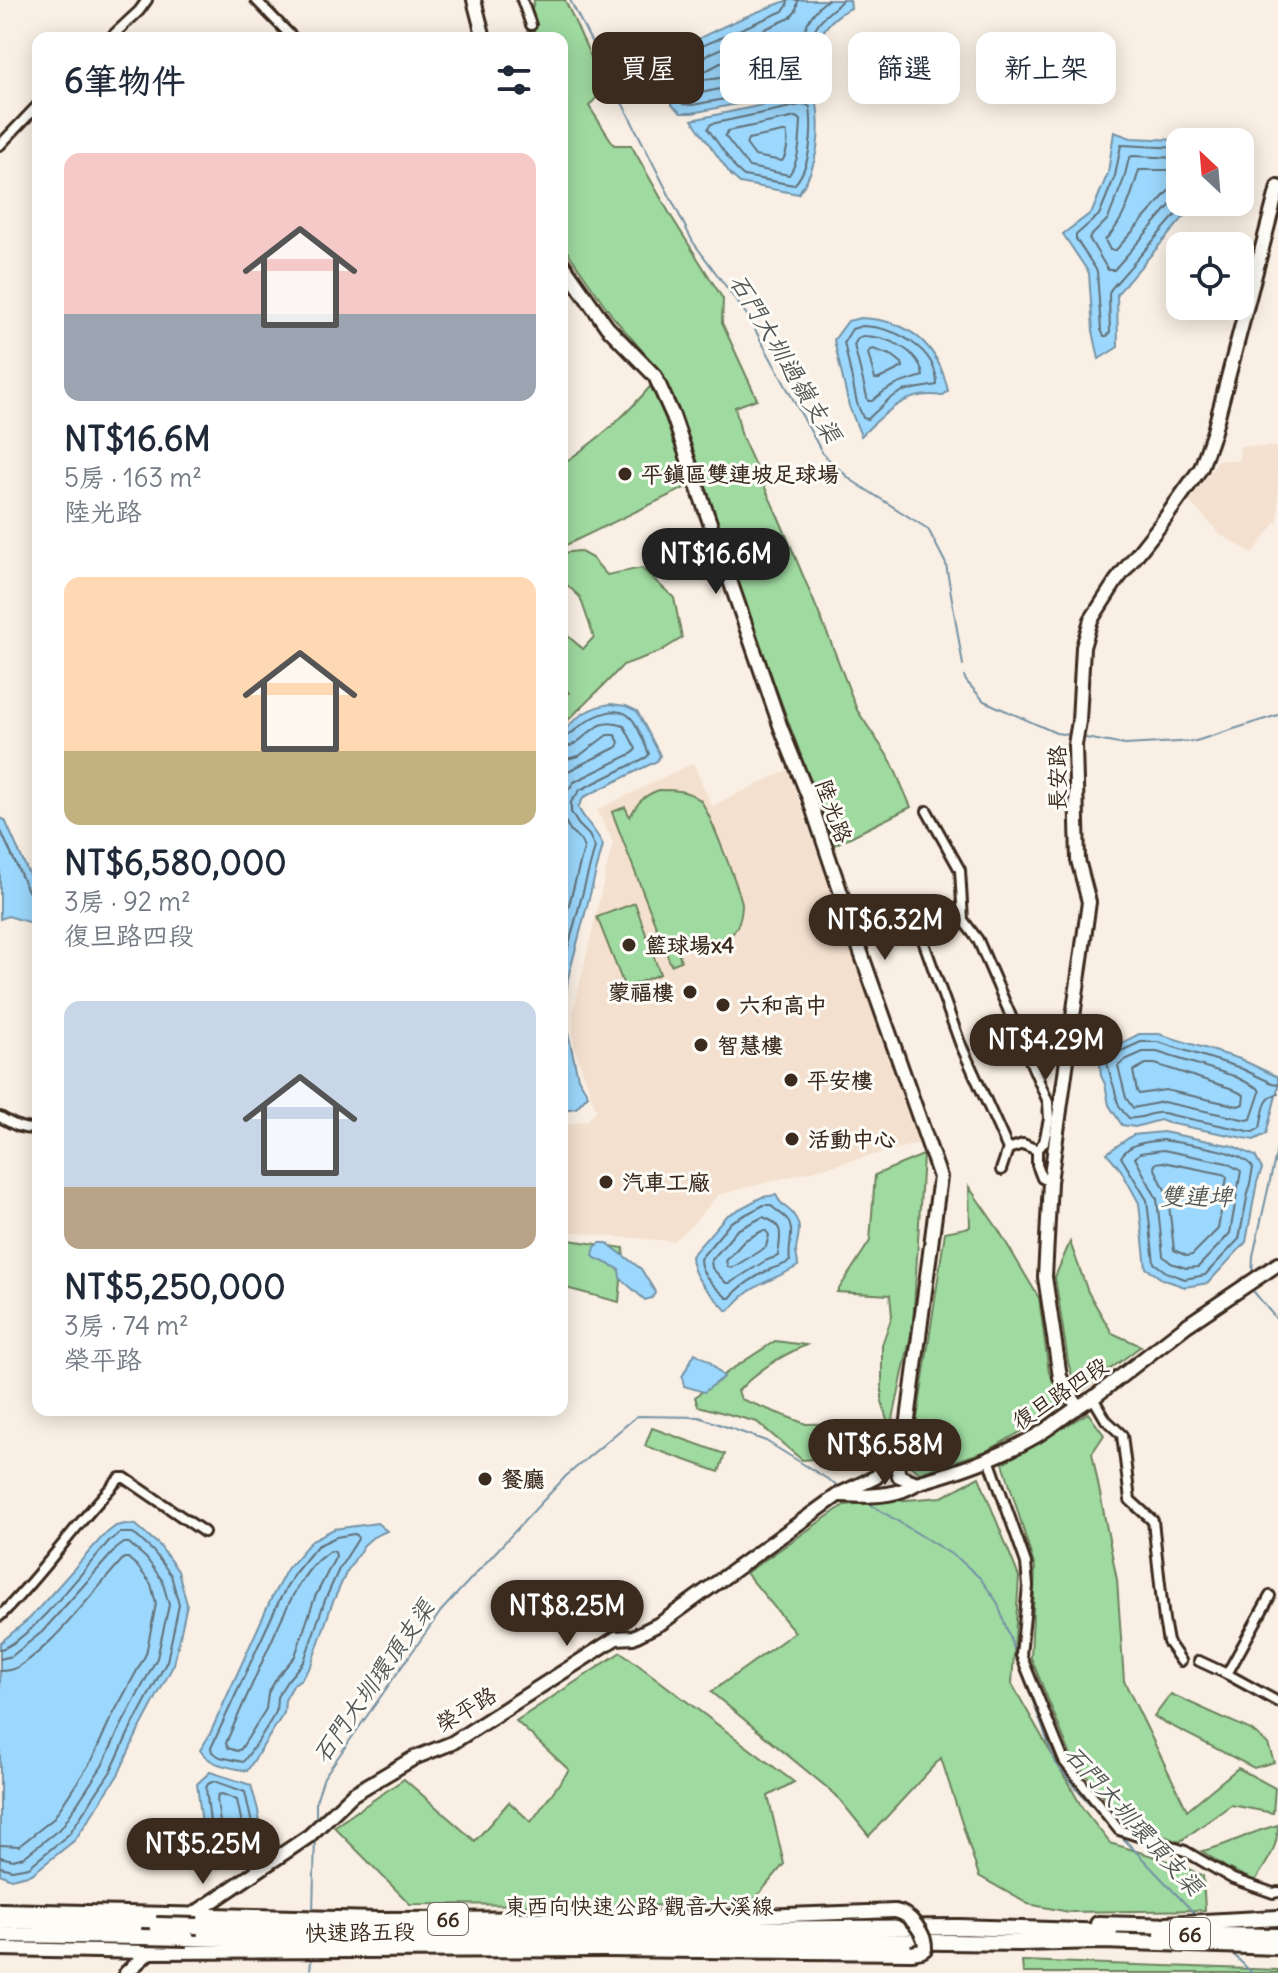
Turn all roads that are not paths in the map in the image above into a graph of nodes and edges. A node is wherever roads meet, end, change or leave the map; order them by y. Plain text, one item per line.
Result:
1 (147, 0) edge
2 (256, 0) edge
3 (474, 0) edge
4 (522, 0) edge
5 (531, 25) dead end
6 (116, 32) edge
7 (287, 32) edge
8 (482, 32) edge
9 (32, 111) edge
10 (0, 145) edge
11 (1278, 187) edge
12 (568, 272) edge
13 (927, 811) dead end
14 (920, 932) dead end
15 (0, 1117) edge
16 (32, 1129) edge
17 (1008, 1149) junction
18 (1037, 1150) junction
19 (1001, 1170) dead end
20 (1050, 1182) junction
21 (1278, 1264) edge
22 (1093, 1398) junction
23 (1077, 1406) junction
24 (895, 1456) junction
25 (989, 1459) junction
26 (917, 1483) junction
27 (838, 1495) junction
28 (204, 1532) dead end
29 (1270, 1596) dead end
30 (0, 1616) edge
31 (1181, 1661) dead end
32 (1199, 1661) dead end
33 (1227, 1674) junction
34 (1278, 1702) edge
35 (1278, 1892) edge
36 (0, 1902) edge
37 (0, 1910) edge
38 (14, 1911) junction
39 (1278, 1918) edge
40 (195, 1920) junction
41 (0, 1921) edge
42 (1143, 1926) junction
43 (1278, 1927) edge
44 (312, 1934) junction
45 (0, 1935) edge
46 (1101, 1936) junction
47 (1278, 1936) edge
48 (1278, 1947) edge
49 (0, 1949) edge
50 (147, 1952) junction
51 (1278, 1957) edge
52 (126, 1973) edge

1 - 6 street
2 - 7 street
3 - 8 street
4 - 5 street
9 - 10 street
11 - 20 street, 長安路
12 - 24 street, 陸光路
13 - 18 street
14 - 17 street
15 - 16 street
17 - 18 street
17 - 19 street
18 - 20 street
20 - 23 street, 長安路
21 - 22 street, 復旦路四段
22 - 23 street, 復旦路四段
22 - 31 street
23 - 25 street, 復旦路四段
24 - 26 street
24 - 27 street, 榮平路
25 - 26 street, 復旦路四段
25 - 35 street
26 - 27 street, 復旦路四段
27 - 40 street, 榮平路
28 - 30 street
29 - 33 street
32 - 33 street
33 - 34 street
36 - 38 street
37 - 38 street, 快速路五段 / 66
38 - 40 street, 快速路五段 / 66
39 - 42 highway
40 - 41 highway, 東西向快速公路 觀音大溪線 / 66, bridge
40 - 44 highway, 東西向快速公路 觀音大溪線 / 66
40 - 50 street, 榮平路
40 - 50 street, 快速路五段 / 66, bridge
42 - 43 highway
42 - 46 highway
44 - 45 highway, 東西向快速公路 觀音大溪線 / 66, bridge
44 - 46 highway, 東西向快速公路 觀音大溪線 / 66
46 - 47 highway, 東西向快速公路 觀音大溪線 / 66
46 - 48 highway, 東西向快速公路 觀音大溪線 / 66
46 - 51 highway
49 - 50 street, 快速路五段 / 66
50 - 52 street, 榮平路

